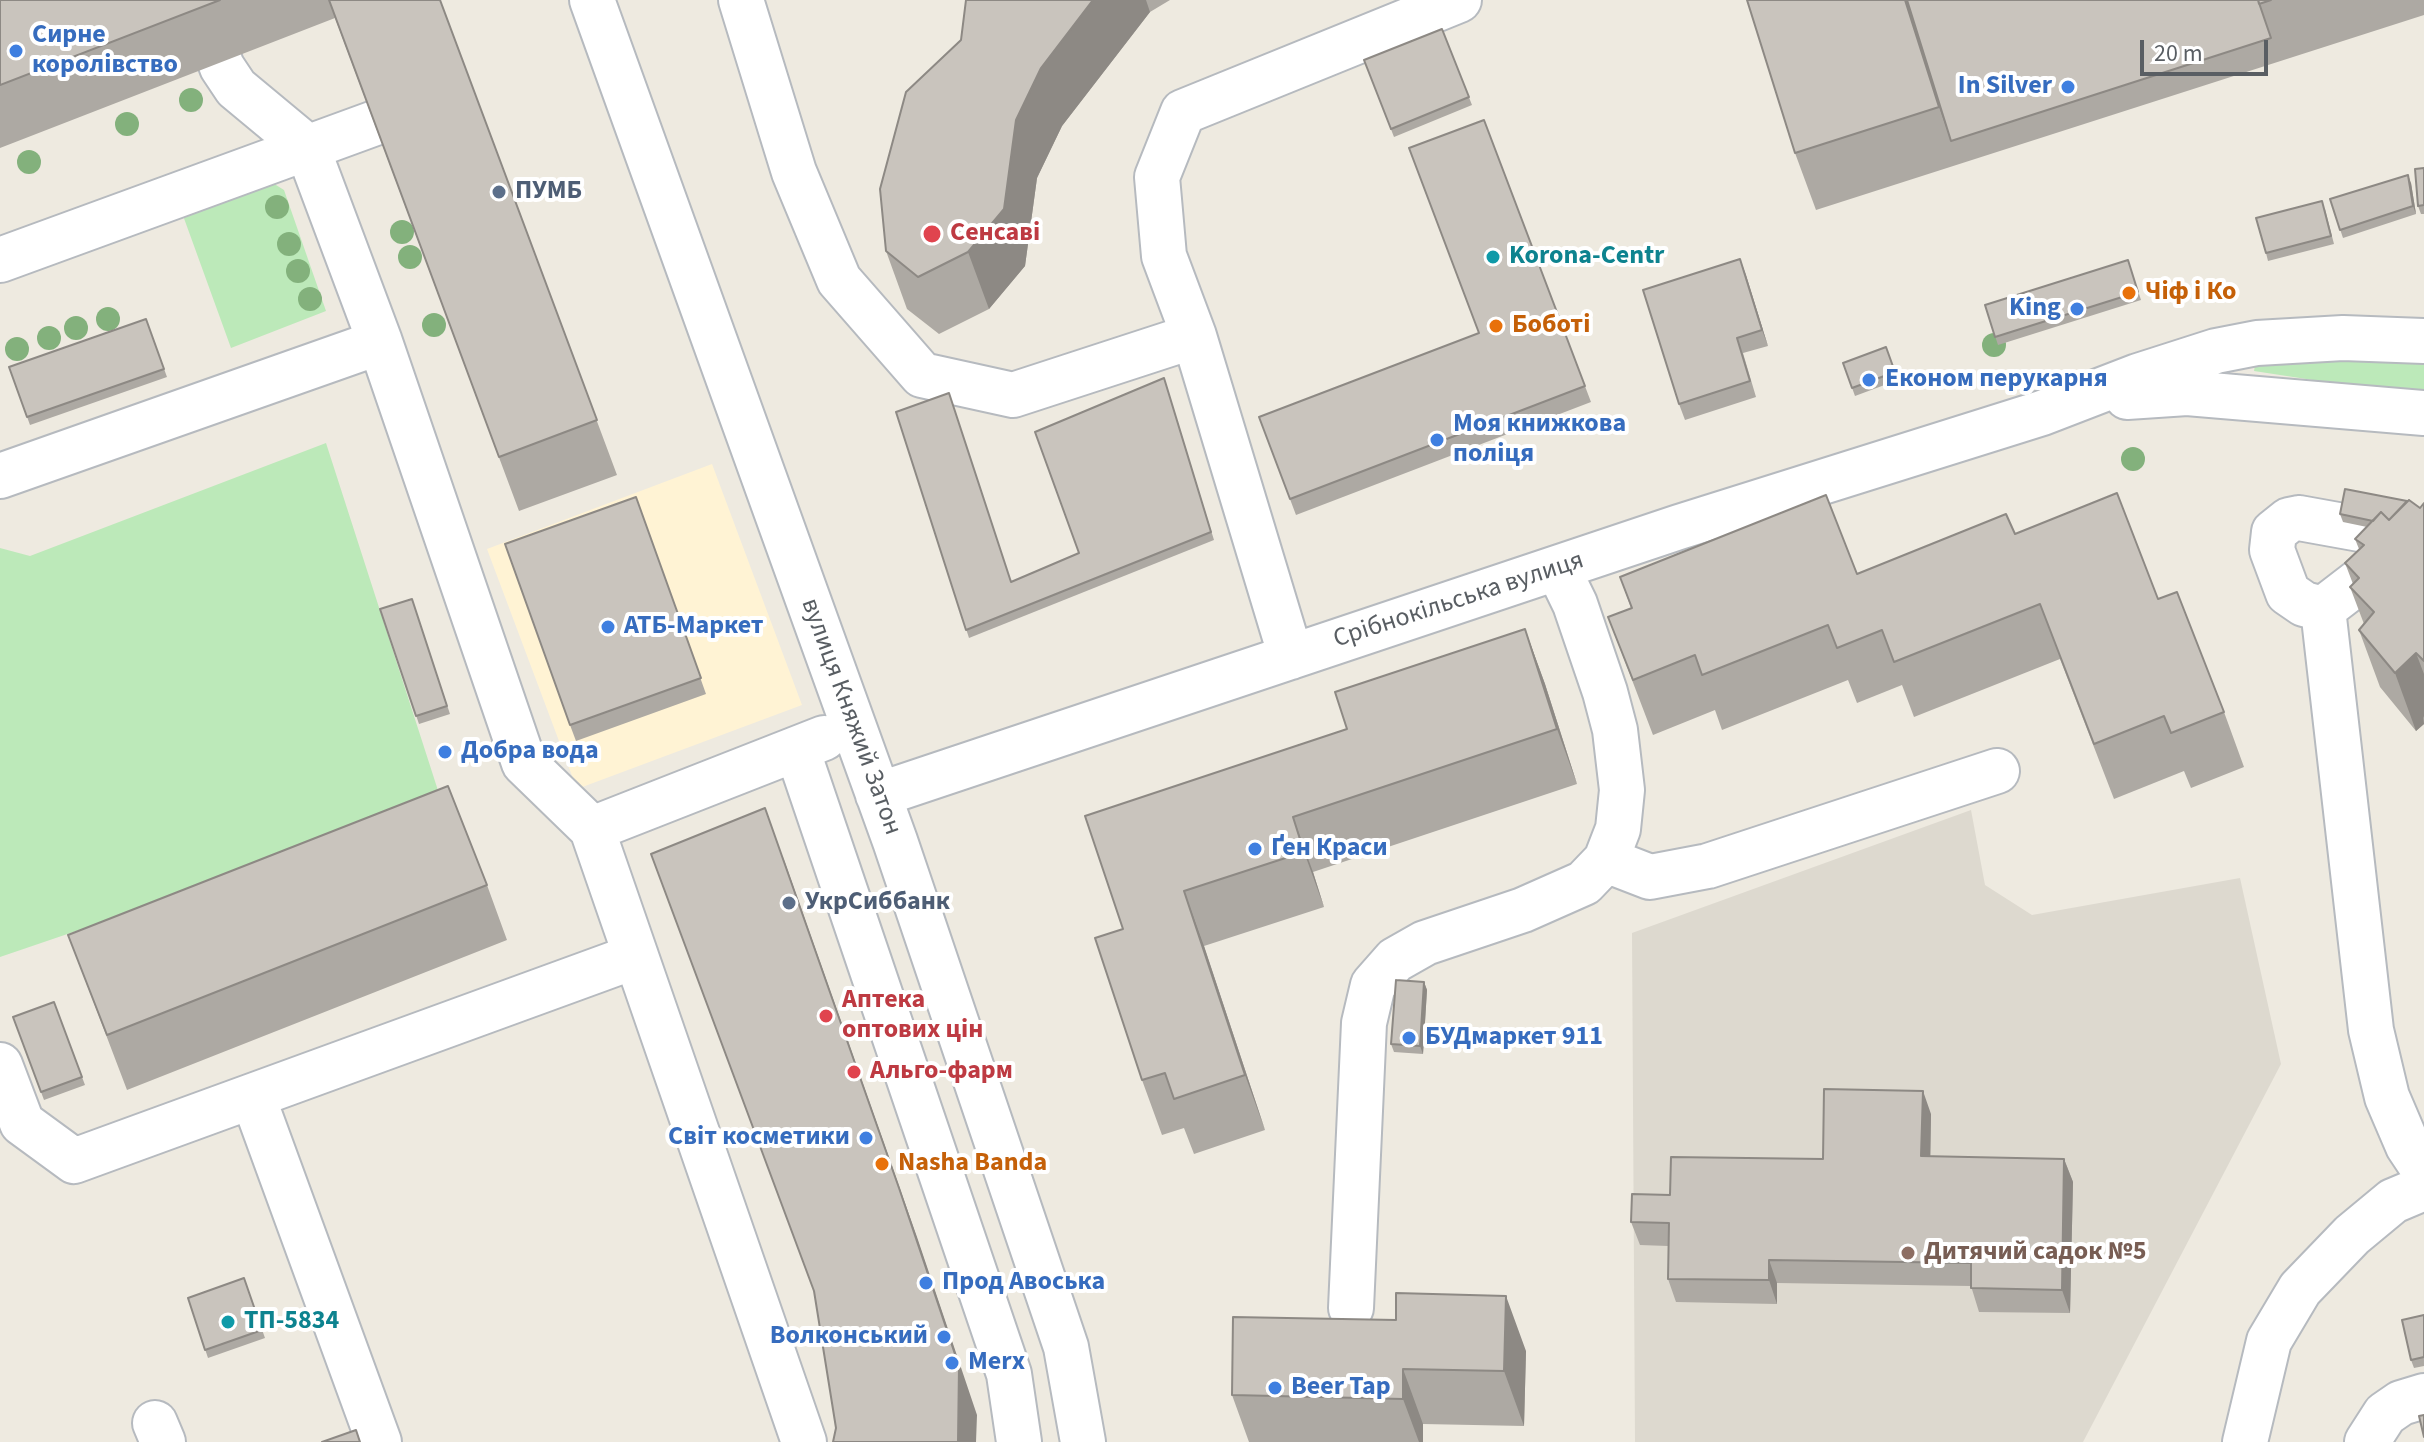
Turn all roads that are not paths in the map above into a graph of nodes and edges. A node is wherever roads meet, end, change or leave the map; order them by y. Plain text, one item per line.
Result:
1 (197, 0) edge
2 (592, 0) edge
3 (741, 0) edge
4 (1459, 0) edge
5 (375, 123) edge
6 (307, 147) junction
7 (0, 260) edge
8 (1194, 336) junction
9 (2424, 341) edge
10 (380, 342) junction
11 (2042, 413) junction
12 (2424, 413) edge
13 (0, 476) edge
14 (1558, 569) junction
15 (2323, 609) dead end
16 (1291, 657) junction
17 (854, 727) junction
18 (797, 749) junction
19 (1997, 771) dead end
20 (878, 795) junction
21 (592, 829) junction
22 (1606, 860) junction
23 (636, 956) junction
24 (0, 1065) edge
25 (253, 1097) junction
26 (2424, 1170) edge
27 (2424, 1188) edge
28 (1351, 1308) dead end
29 (2424, 1396) edge
30 (369, 1438) edge
31 (804, 1442) edge
32 (1019, 1442) edge
33 (1083, 1442) edge
34 (2245, 1442) edge
35 (2367, 1442) edge

1 - 6 street
2 - 17 street, вулиця Княжий Затон
3 - 8 street
4 - 8 street
5 - 6 street
6 - 7 street
6 - 10 street
8 - 16 street
9 - 11 street, Срібнокільська вулиця
10 - 13 street
10 - 21 street
11 - 12 street, Срібнокільська вулиця
11 - 14 street, Срібнокільська вулиця
14 - 16 street, Срібнокільська вулиця
14 - 22 street
15 - 26 street
16 - 20 street, Срібнокільська вулиця
17 - 18 street
17 - 20 street, вулиця Княжий Затон
18 - 21 street
18 - 32 street
19 - 22 street
20 - 33 street, вулиця Княжий Затон
21 - 23 street
22 - 28 street
23 - 25 street
23 - 31 street
24 - 25 street
25 - 30 street
27 - 34 street
29 - 35 street

